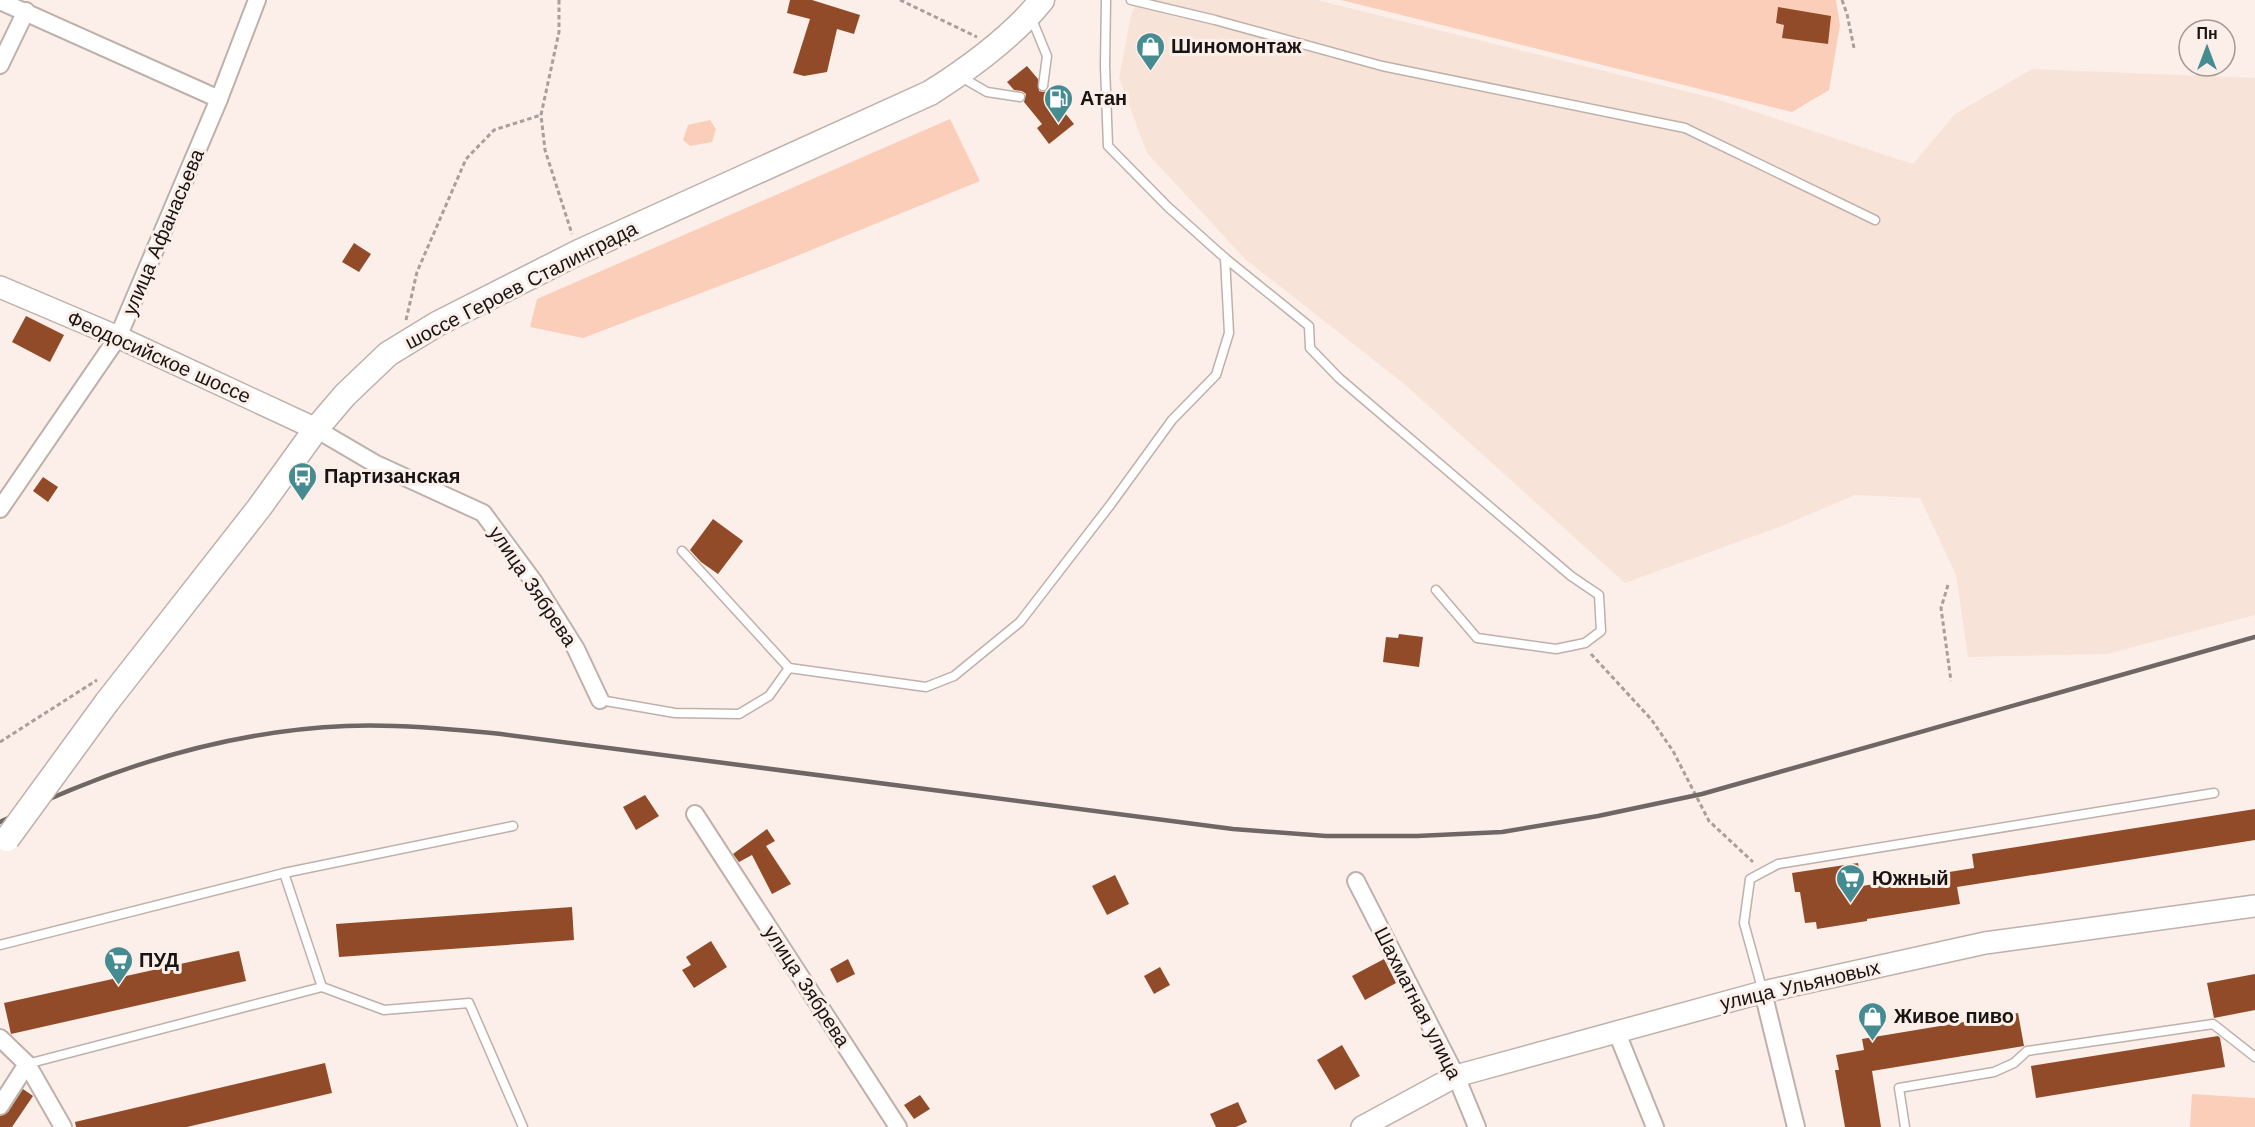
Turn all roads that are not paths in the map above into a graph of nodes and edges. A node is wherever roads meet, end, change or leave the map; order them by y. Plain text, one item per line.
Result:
1 (257, 0) edge
2 (1106, 0) edge
3 (1131, 0) edge
4 (0, 1) edge
5 (1036, 7) edge
6 (26, 11) junction
7 (0, 65) edge
8 (958, 76) junction
9 (1043, 86) dead end
10 (1020, 97) dead end
11 (219, 99) junction
12 (1875, 220) dead end
13 (1225, 258) junction
14 (0, 287) edge
15 (118, 337) junction
16 (316, 429) junction
17 (0, 509) edge
18 (682, 551) dead end
19 (1436, 590) dead end
20 (789, 668) junction
21 (600, 700) joint
22 (2214, 793) dead end
23 (695, 814) dead end
24 (513, 826) dead end
25 (3, 844) edge
26 (284, 873) junction
27 (1356, 881) dead end
28 (2255, 906) edge
29 (0, 945) edge
30 (322, 987) junction
31 (1763, 992) junction
32 (1617, 1033) junction
33 (0, 1038) edge
34 (2255, 1057) edge
35 (27, 1064) junction
36 (1456, 1076) junction
37 (0, 1106) edge
38 (63, 1127) edge
39 (523, 1127) edge
40 (898, 1127) edge
41 (1362, 1127) edge
42 (1477, 1127) edge
43 (1655, 1127) edge
44 (1796, 1127) edge
45 (1905, 1127) edge

1 - 11 street, улица Афанасьева
2 - 13 lane
3 - 12 lane
4 - 6 street
5 - 8 main road, шоссе Героев Сталинграда
5 - 9 lane
6 - 7 street
6 - 11 street
8 - 10 lane
8 - 16 main road, шоссе Героев Сталинграда
11 - 15 street, улица Афанасьева
13 - 19 lane
13 - 20 lane
14 - 15 street, Феодосийское шоссе
15 - 16 street, Феодосийское шоссе
15 - 17 street, улица Афанасьева
16 - 21 street, улица Зябрева
16 - 25 main road, шоссе Героев Сталинграда, bridge
18 - 20 lane
20 - 21 lane
22 - 31 lane
23 - 40 street, улица Зябрева
24 - 26 lane
26 - 29 lane
26 - 30 lane
27 - 36 street, Шахматная улица
28 - 31 street, улица Ульяновых
30 - 35 lane
30 - 39 lane
31 - 32 street, улица Ульяновых
31 - 44 street
32 - 36 street, улица Ульяновых
32 - 43 street
33 - 35 street
34 - 45 lane
35 - 37 street
35 - 38 street
36 - 41 street, улица Ульяновых
36 - 42 street, Шахматная улица

